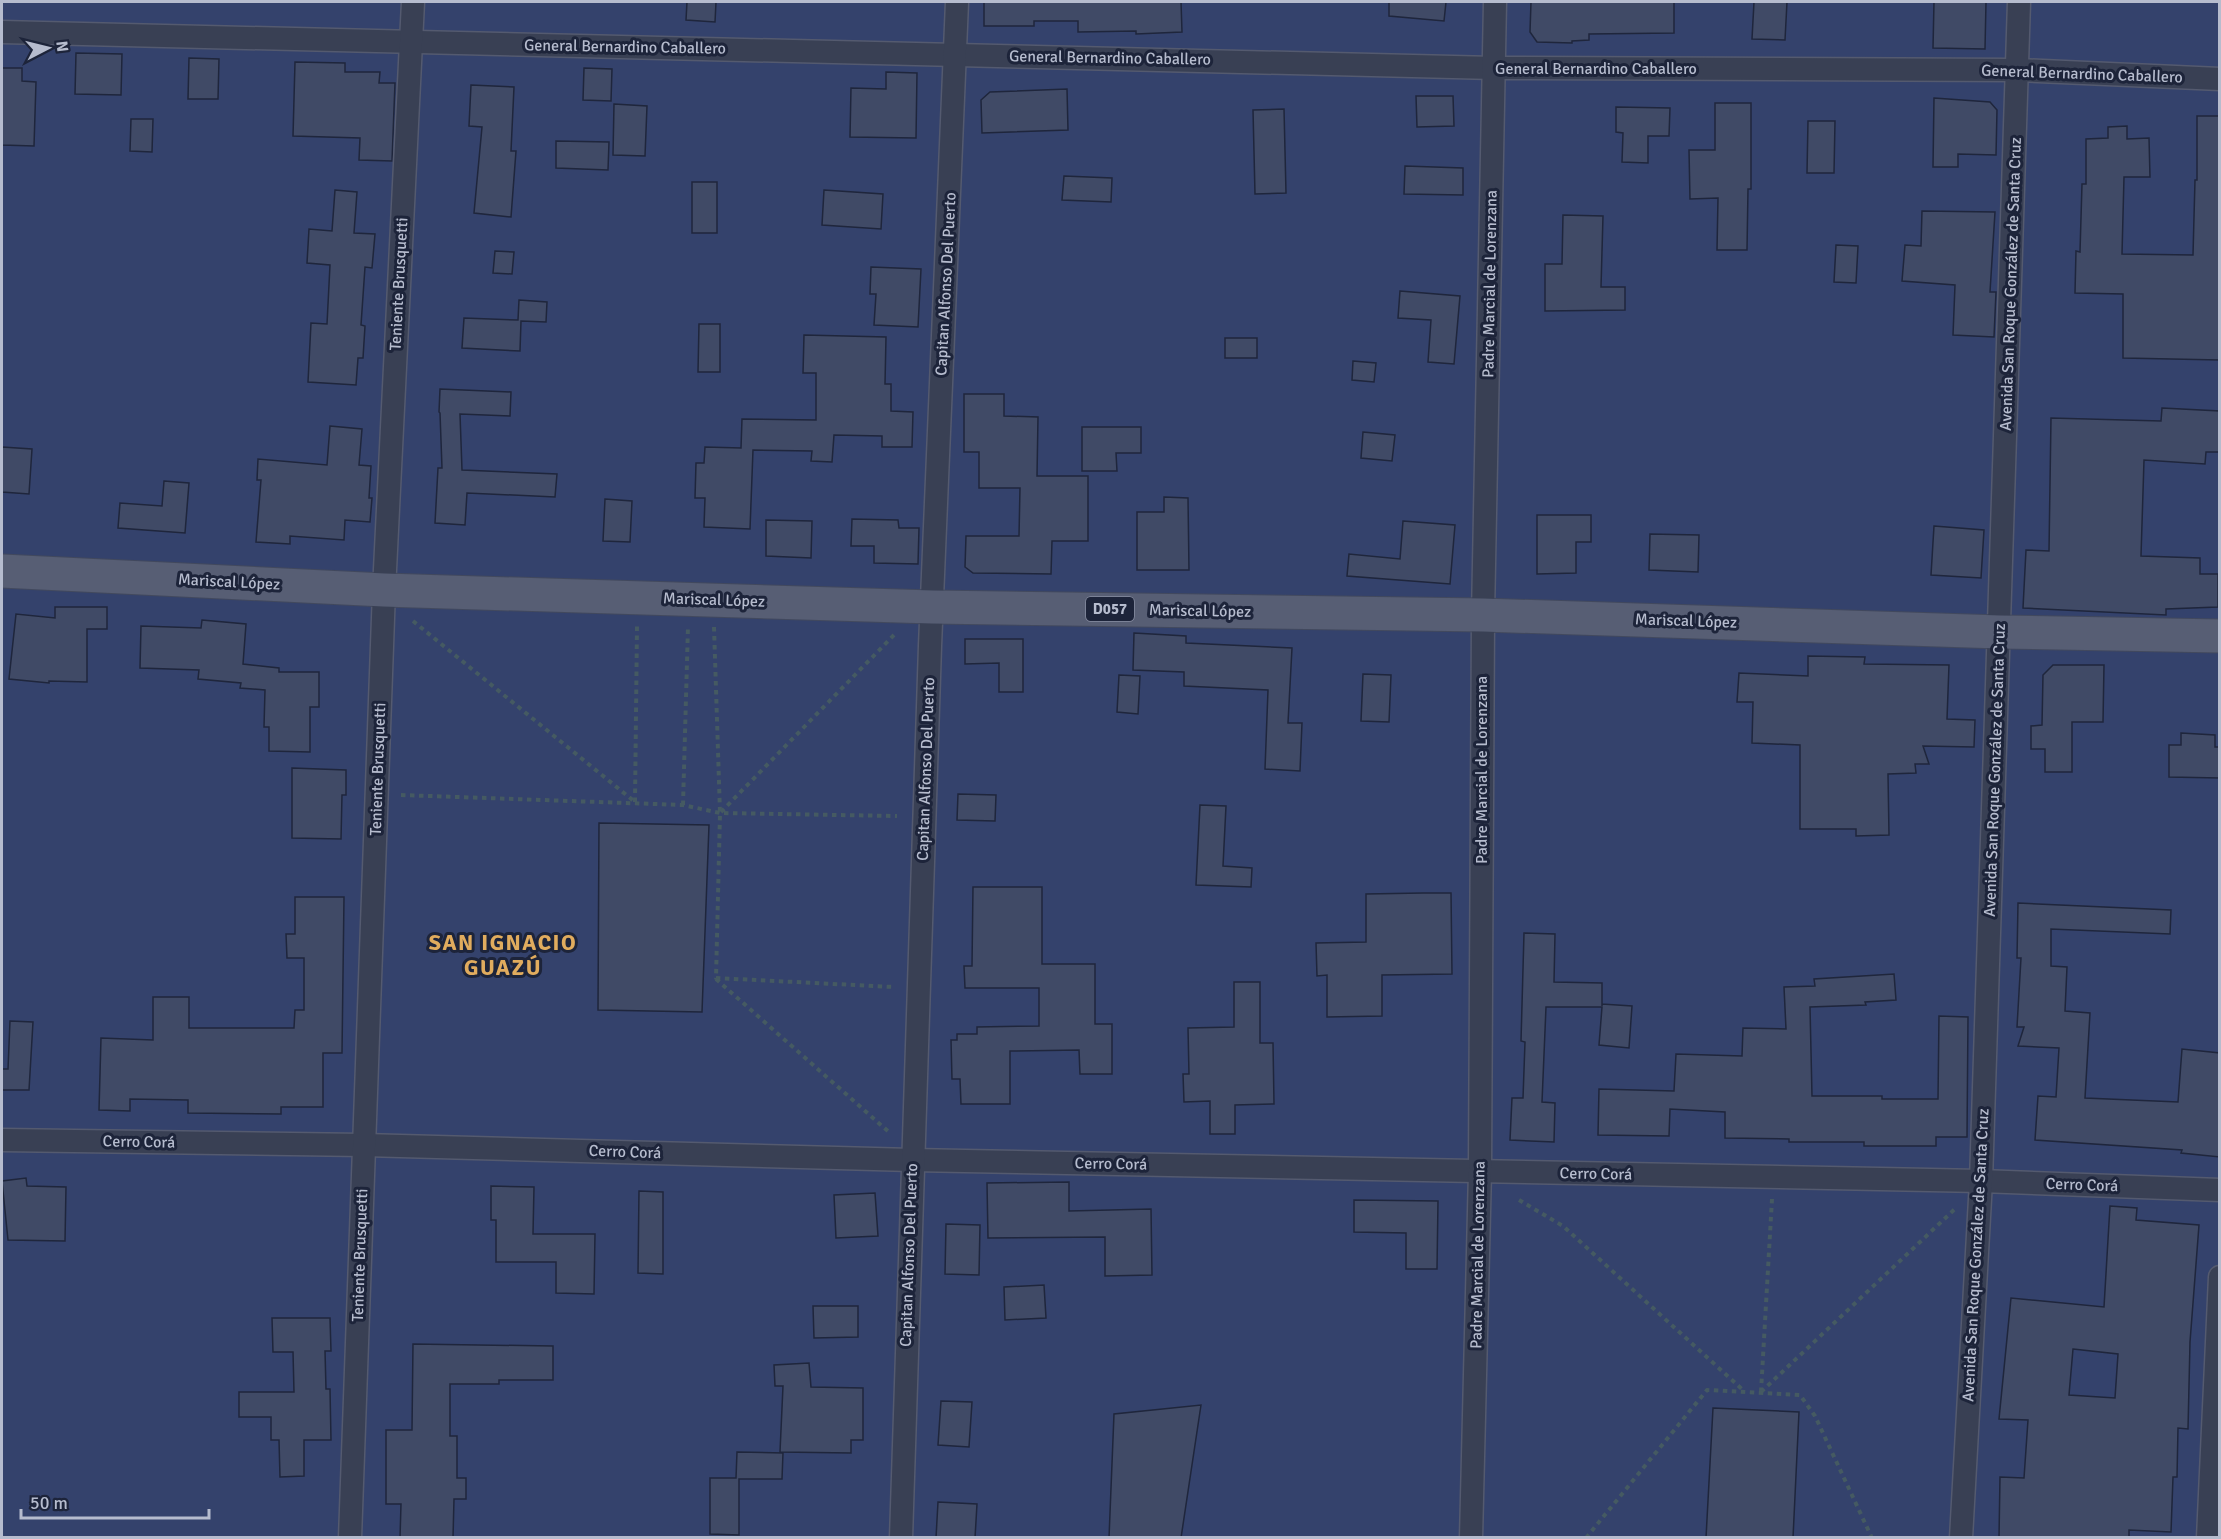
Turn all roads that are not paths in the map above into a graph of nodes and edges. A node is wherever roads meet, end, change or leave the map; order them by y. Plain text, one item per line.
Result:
1 (413, 2) edge
2 (957, 2) edge
3 (1495, 2) edge
4 (2019, 2) edge
5 (2, 32) edge
6 (411, 43) junction
7 (956, 54) junction
8 (1494, 68) junction
9 (2018, 70) junction
10 (2220, 79) edge
11 (2, 571) edge
12 (384, 590) junction
13 (932, 607) junction
14 (1483, 615) junction
15 (2000, 632) junction
16 (2220, 636) edge
17 (2, 1140) edge
18 (364, 1145) junction
19 (912, 1160) junction
20 (1480, 1171) junction
21 (1981, 1181) junction
22 (2220, 1190) edge
23 (2220, 1276) edge
24 (350, 1538) edge
25 (901, 1538) edge
26 (1471, 1538) edge
27 (1961, 1538) edge
28 (2208, 1538) edge

1 - 6 street, Teniente Brusquetti
2 - 7 street, Capitan Alfonso Del Puerto
3 - 8 street, Padre Marcial de Lorenzana
4 - 9 street, Avenida San Roque González de Santa Cruz
5 - 6 street, General Bernardino Caballero
6 - 7 street, General Bernardino Caballero
6 - 12 street, Teniente Brusquetti
7 - 8 street, General Bernardino Caballero
7 - 13 street, Capitan Alfonso Del Puerto
8 - 9 street, General Bernardino Caballero
8 - 14 street, Padre Marcial de Lorenzana
9 - 10 street, General Bernardino Caballero
9 - 15 street, Avenida San Roque González de Santa Cruz
11 - 12 main road, Mariscal López / D057
12 - 13 main road, Mariscal López / D057
12 - 18 street, Teniente Brusquetti
13 - 14 main road, Mariscal López / D057
13 - 19 street, Capitan Alfonso Del Puerto
14 - 15 main road, Mariscal López / D057
14 - 20 street, Padre Marcial de Lorenzana
15 - 16 main road, Mariscal López / D057
15 - 21 street, Avenida San Roque González de Santa Cruz
17 - 18 street, Cerro Corá
18 - 19 street, Cerro Corá
18 - 24 street, Teniente Brusquetti
19 - 20 street, Cerro Corá
19 - 25 street, Capitan Alfonso Del Puerto
20 - 21 street, Cerro Corá
20 - 26 street, Padre Marcial de Lorenzana
21 - 22 street, Cerro Corá
21 - 27 street, Avenida San Roque González de Santa Cruz
23 - 28 street

